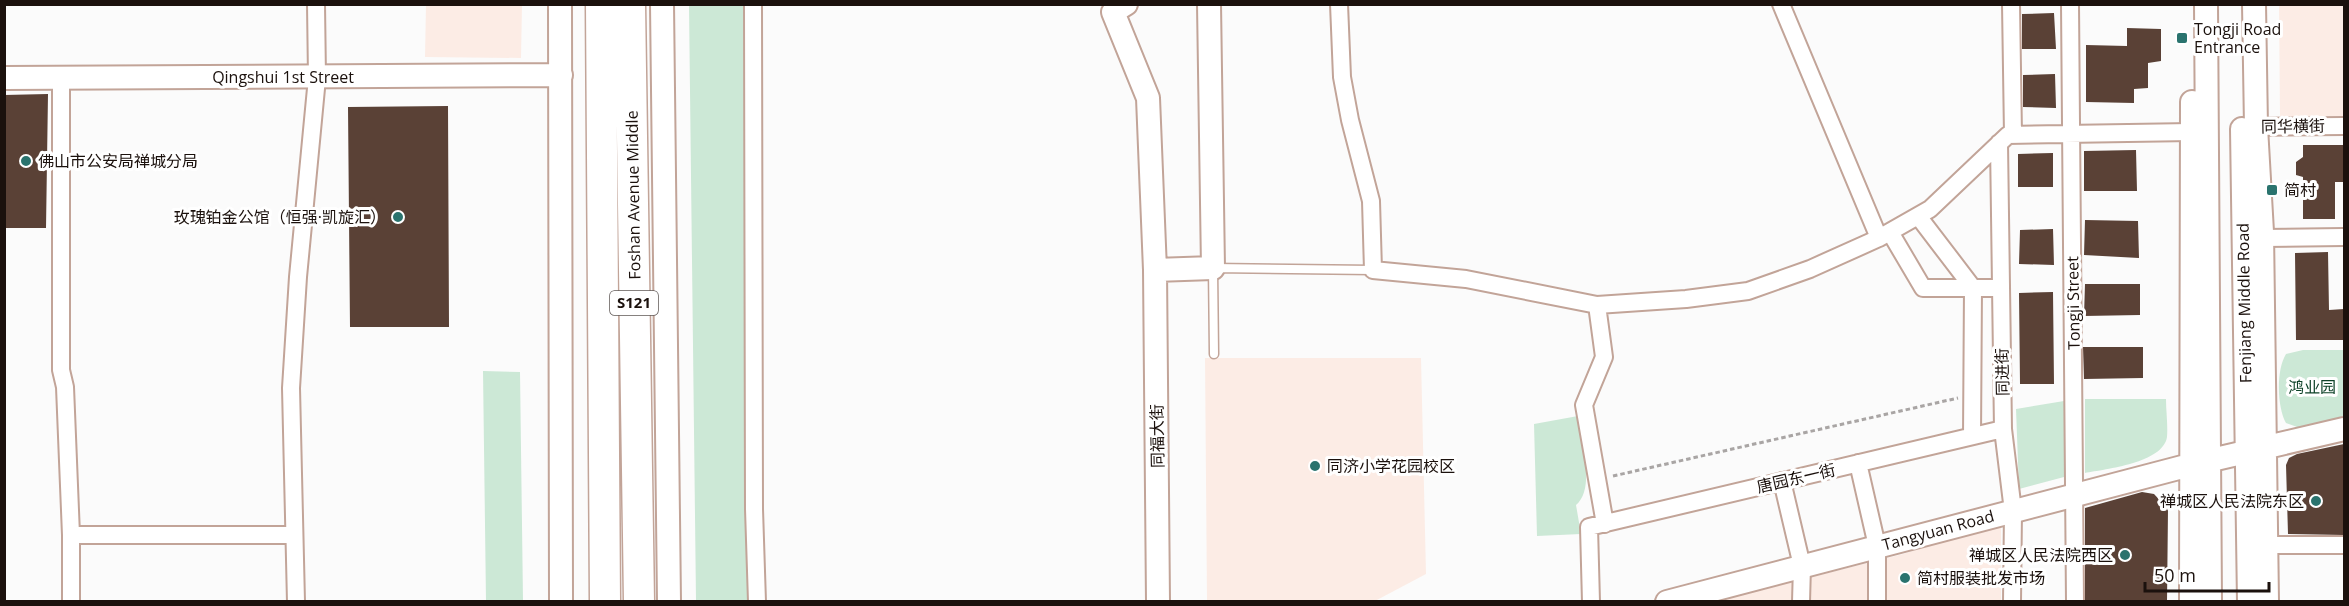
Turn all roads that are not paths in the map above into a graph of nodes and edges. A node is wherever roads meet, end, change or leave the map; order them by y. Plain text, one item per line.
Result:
1 (316, 4) edge
2 (560, 4) edge
3 (601, 4) edge
4 (630, 4) edge
5 (662, 4) edge
6 (753, 4) edge
7 (1209, 4) edge
8 (1340, 4) edge
9 (1781, 4) edge
10 (2011, 4) edge
11 (2070, 4) edge
12 (2193, 4) edge
13 (2206, 4) edge
14 (2241, 4) edge
15 (2254, 4) edge
16 (1115, 7) edge
17 (561, 75) junction
18 (4, 78) edge
19 (61, 78) junction
20 (317, 78) junction
21 (2344, 126) edge
22 (2249, 127) junction
23 (2192, 132) junction
24 (2071, 134) junction
25 (2006, 139) junction
26 (1918, 216) junction
27 (1885, 235) junction
28 (2344, 237) edge
29 (2262, 238) junction
30 (1213, 268) junction
31 (1155, 270) junction
32 (1373, 270) junction
33 (1973, 288) junction
34 (2001, 288) junction
35 (1597, 305) junction
36 (1214, 354) dead end
37 (2003, 429) junction
38 (2344, 429) edge
39 (1972, 436) junction
40 (2256, 450) junction
41 (1858, 463) junction
42 (2200, 463) junction
43 (1782, 482) junction
44 (2075, 496) junction
45 (2013, 511) junction
46 (1597, 525) junction
47 (70, 535) junction
48 (294, 535) junction
49 (2266, 545) junction
50 (2344, 545) edge
51 (1877, 546) junction
52 (1802, 566) junction
53 (1706, 596) edge
54 (70, 602) edge
55 (296, 602) edge
56 (561, 602) edge
57 (606, 602) edge
58 (639, 602) edge
59 (669, 602) edge
60 (757, 602) edge
61 (1158, 602) edge
62 (1591, 602) edge
63 (1667, 602) edge
64 (1801, 602) edge
65 (1877, 602) edge
66 (2012, 602) edge
67 (2075, 602) edge
68 (2191, 602) edge
69 (2210, 602) edge
70 (2248, 602) edge
71 (2267, 602) edge

1 - 20 street
2 - 17 main road
3 - 57 highway, Foshan Avenue Middle / S121
4 - 58 highway, Foshan Avenue Middle / S121
5 - 59 main road
6 - 60 street
7 - 30 main road
8 - 32 street
9 - 27 street
10 - 25 street, 同进街
11 - 24 street, Tongji Street
12 - 23 main road
13 - 42 main road
14 - 22 main road, Fenjiang Middle Road
15 - 22 main road
16 - 31 main road, 同福大街
17 - 20 main road, Qingshui 1st Street
17 - 56 main road
18 - 19 main road, Qingshui 1st Street
19 - 20 main road, Qingshui 1st Street
19 - 47 street
20 - 48 street
21 - 22 street, 同华横街
22 - 29 main road
22 - 40 main road, Fenjiang Middle Road
23 - 24 street
23 - 42 main road
24 - 25 street
24 - 44 street, Tongji Street
25 - 26 street
25 - 34 street, 同进街
26 - 27 street
26 - 33 street
27 - 33 street
27 - 35 street
28 - 29 street
29 - 40 main road
30 - 31 main road
30 - 32 lane
30 - 36 lane
31 - 61 main road, 同福大街
32 - 35 street
33 - 34 street
33 - 39 street
34 - 37 street, 同进街
35 - 46 street
37 - 39 street, 唐园东一街
37 - 45 street, 同进街
38 - 40 main road, Tangyuan Road
39 - 41 street, 唐园东一街
40 - 42 main road, Tangyuan Road
40 - 49 main road
40 - 70 main road, Fenjiang Middle Road
41 - 43 street, 唐园东一街
41 - 51 street
42 - 44 main road, Tangyuan Road
42 - 68 main road
42 - 69 main road
43 - 46 street, 唐园东一街
43 - 52 street
44 - 45 main road, Tangyuan Road
44 - 67 street, Tongji Street
45 - 51 main road, Tangyuan Road
45 - 66 street, 同进街
46 - 62 street
47 - 48 street
47 - 54 street
48 - 55 street
49 - 50 street
49 - 71 main road
51 - 52 main road, Tangyuan Road
51 - 65 street
52 - 53 main road, Tangyuan Road
52 - 64 street
53 - 63 main road, Tangyuan Road

